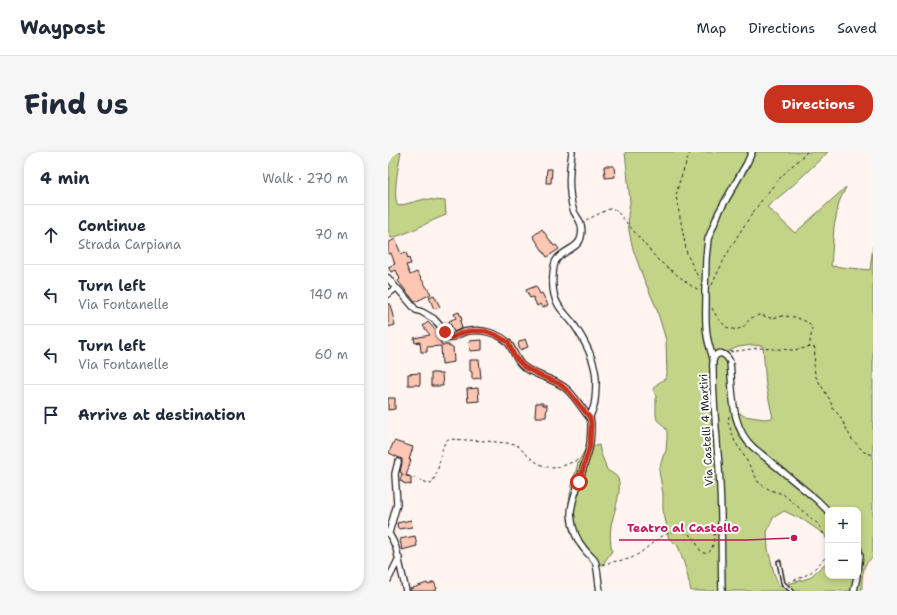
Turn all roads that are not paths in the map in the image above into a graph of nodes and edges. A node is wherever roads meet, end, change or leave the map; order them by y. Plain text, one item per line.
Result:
1 (572, 152) edge
2 (752, 152) edge
3 (388, 278) edge
4 (396, 288) junction
5 (388, 294) edge
6 (713, 359) junction
7 (590, 418) junction
8 (398, 462) dead end
9 (825, 507) edge
10 (388, 533) edge
11 (399, 558) junction
12 (779, 562) dead end
13 (856, 579) edge
14 (388, 580) edge
15 (406, 591) edge
16 (600, 591) edge
17 (722, 591) edge
18 (792, 591) edge
19 (854, 591) edge

1 - 7 street
2 - 6 street
3 - 4 street
4 - 5 street
4 - 7 street
6 - 9 street, Via Castelli 4 Martiri
6 - 17 street, Via Castelli 4 Martiri
7 - 16 street
8 - 10 street
10 - 11 street
11 - 14 street
11 - 15 street
12 - 18 lane
13 - 19 street

